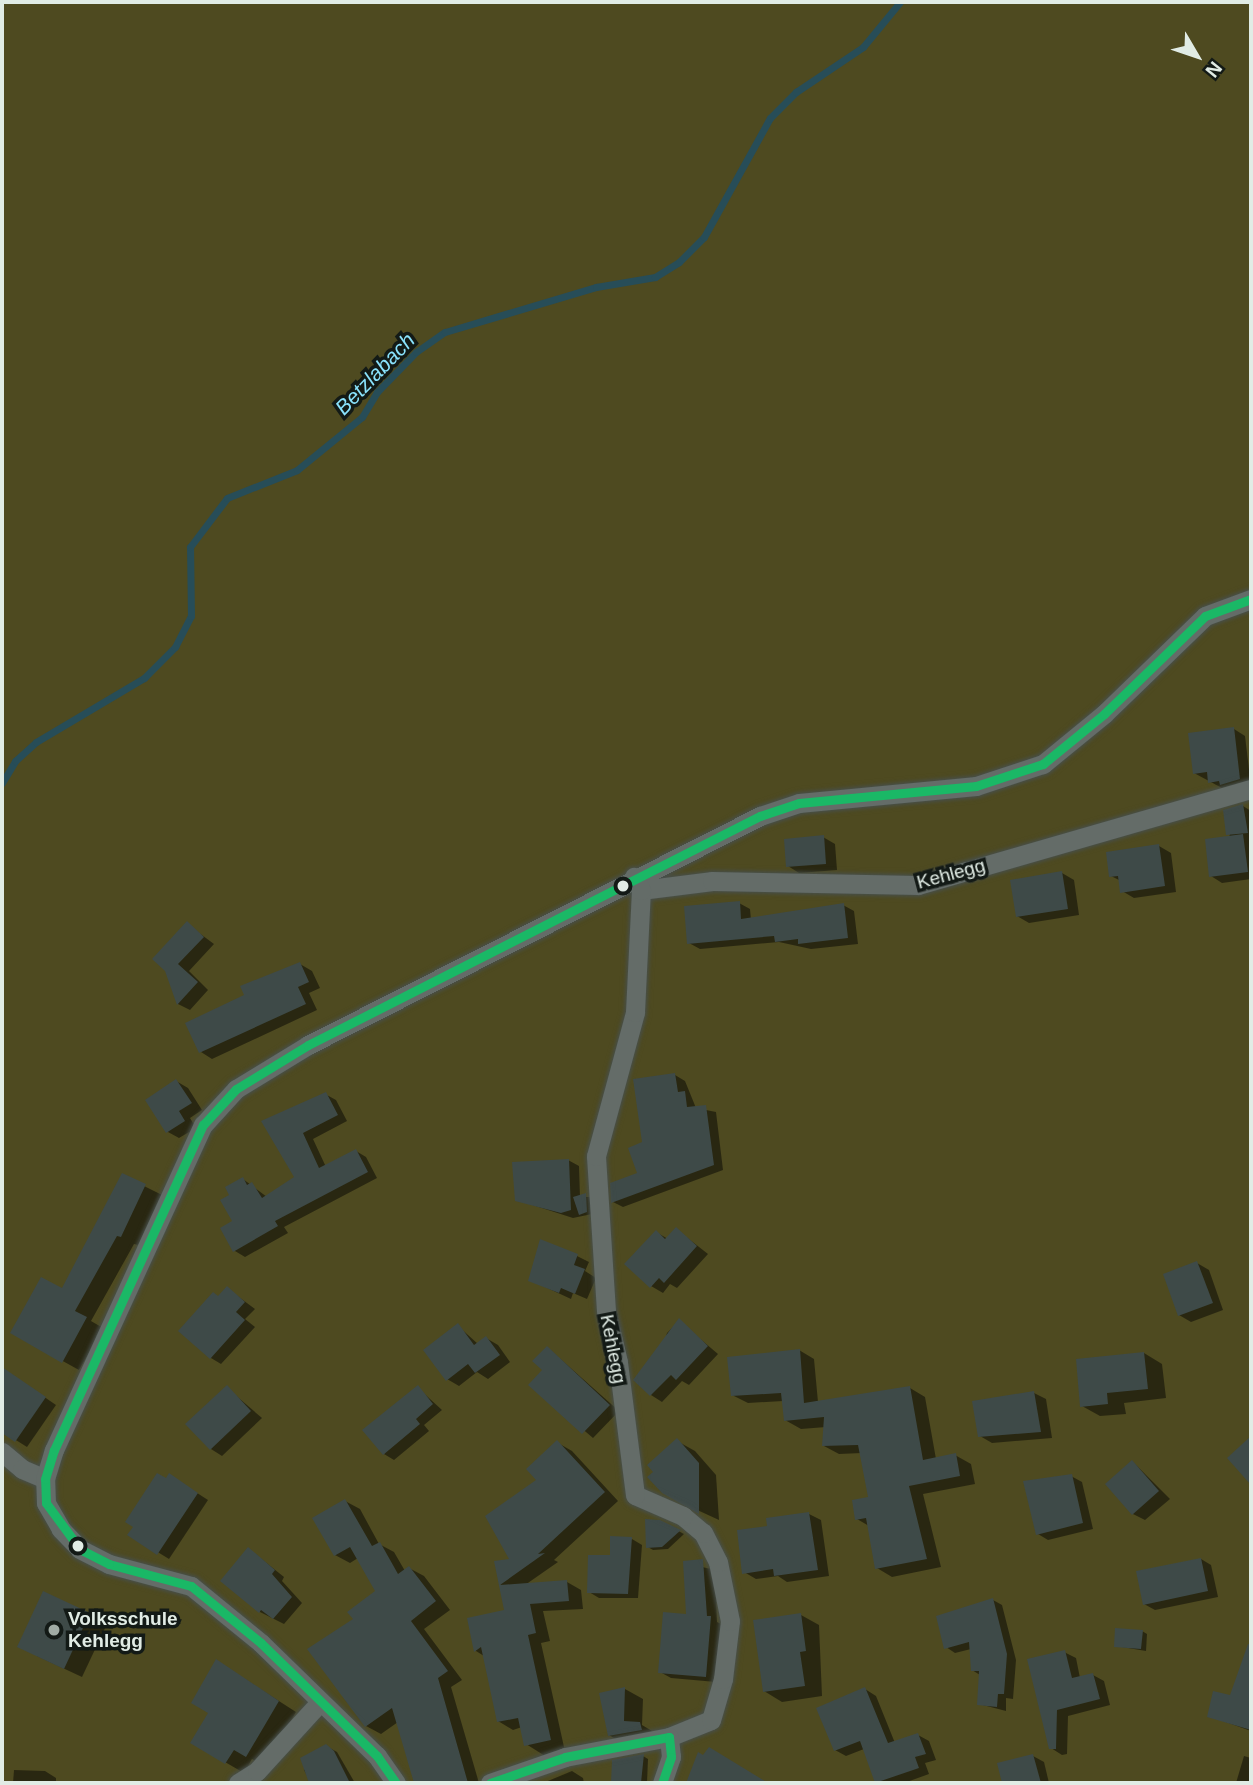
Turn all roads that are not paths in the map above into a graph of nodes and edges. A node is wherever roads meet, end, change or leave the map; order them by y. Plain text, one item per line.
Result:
1 (1251, 599) edge
2 (1251, 789) edge
3 (638, 883) junction
4 (2, 1452) edge
5 (46, 1479) junction
6 (319, 1703) junction
7 (669, 1737) junction
8 (238, 1783) edge
9 (396, 1783) edge
10 (490, 1783) edge
11 (662, 1783) edge

1 - 3 street, Kehlegg
2 - 3 street, Kehlegg
3 - 5 street, Kehlegg
3 - 7 street, Kehlegg
4 - 5 street
5 - 6 street, Kehlegg
6 - 8 street
6 - 9 street, Kehlegg
7 - 10 street, Kehlegg
7 - 11 street

